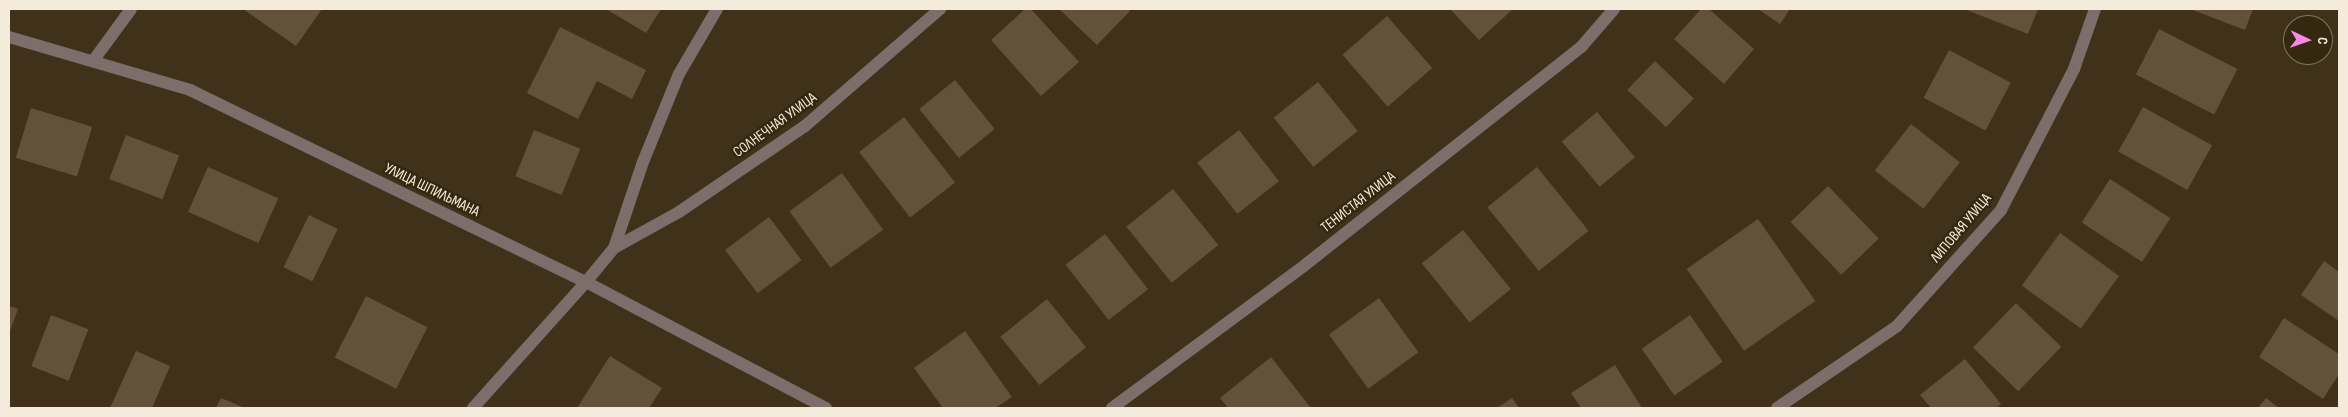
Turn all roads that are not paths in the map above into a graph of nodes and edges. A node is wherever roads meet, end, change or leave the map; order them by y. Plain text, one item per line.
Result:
1 (131, 9) edge
2 (717, 9) edge
3 (940, 9) edge
4 (1614, 9) edge
5 (2096, 9) edge
6 (9, 37) edge
7 (93, 61) junction
8 (614, 248) junction
9 (586, 282) junction
10 (473, 408) edge
11 (826, 408) edge
12 (1112, 408) edge
13 (1776, 408) edge

1 - 7 street
2 - 8 street, СОЛНЕЧНАЯ УЛИЦА
3 - 8 street, СОЛНЕЧНАЯ УЛИЦА
4 - 12 street, ТЕНИСТАЯ УЛИЦА
5 - 13 street, ЛИПОВАЯ УЛИЦА
6 - 7 street, УЛИЦА ШПИЛЬМАНА
7 - 9 street, УЛИЦА ШПИЛЬМАНА
8 - 9 street, СОЛНЕЧНАЯ УЛИЦА
9 - 10 street, СОЛНЕЧНАЯ УЛИЦА
9 - 11 street, УЛИЦА ШПИЛЬМАНА

